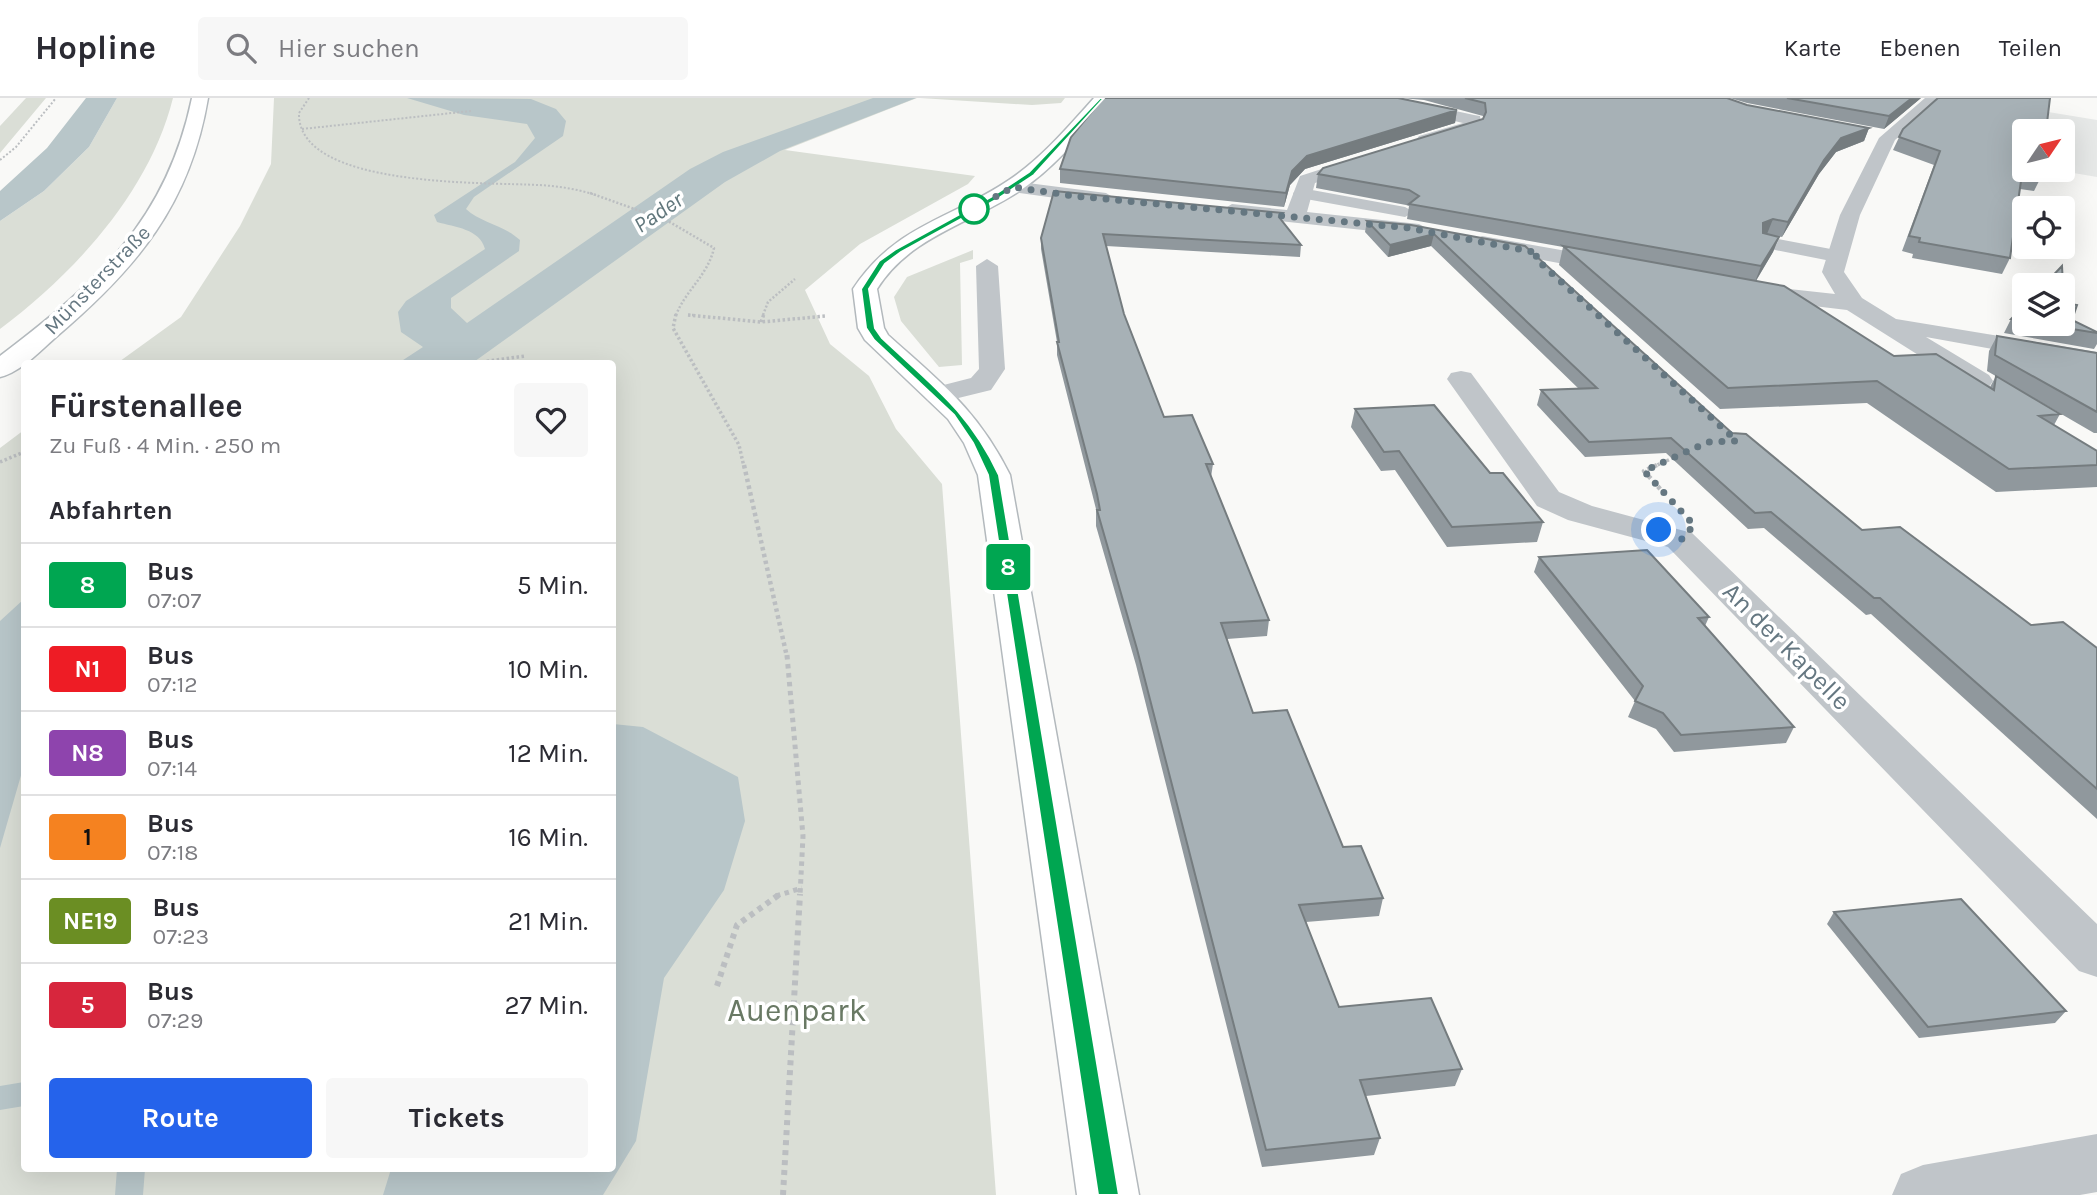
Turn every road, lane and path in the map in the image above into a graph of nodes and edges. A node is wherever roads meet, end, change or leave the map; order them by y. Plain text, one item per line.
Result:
1 (56, 98) edge
2 (200, 98) edge
3 (309, 98) edge
4 (1102, 98) edge
5 (1374, 98) edge
6 (1427, 98) edge
7 (1935, 98) edge
8 (1408, 104) junction
9 (471, 111) dead end
10 (302, 129) junction
11 (1412, 145) edge
12 (1387, 152) edge
13 (0, 160) edge
14 (1013, 187) junction
15 (1301, 193) junction
16 (1129, 201) edge
17 (1212, 209) edge
18 (1405, 212) edge
19 (1294, 216) junction
20 (1435, 233) edge
21 (1461, 238) edge
22 (1767, 243) edge
23 (1539, 253) junction
24 (1836, 256) junction
25 (987, 267) dead end
26 (1635, 270) edge
27 (1555, 277) edge
28 (795, 279) dead end
29 (1731, 288) edge
30 (1853, 303) junction
31 (867, 307) junction
32 (688, 315) dead end
33 (761, 321) junction
34 (1879, 321) junction
35 (525, 356) dead end
36 (2097, 359) edge
37 (496, 360) edge
38 (0, 369) edge
39 (1461, 379) dead end
40 (938, 395) junction
41 (2005, 397) edge
42 (1686, 452) edge
43 (21, 453) edge
44 (0, 462) edge
45 (1681, 540) junction
46 (802, 888) junction
47 (2097, 956) edge
48 (717, 986) dead end
49 (2097, 1163) edge
50 (783, 1195) edge
51 (1108, 1195) edge
52 (1923, 1195) edge

1 - 13 path
2 - 38 street, Münsterstraße
3 - 10 path
4 - 14 street
5 - 8 street
6 - 8 street
7 - 24 street
8 - 11 street
9 - 10 path
10 - 46 path
12 - 15 street
14 - 16 street
14 - 31 street
15 - 18 lane
15 - 19 street
17 - 19 street
19 - 20 street
21 - 23 street
22 - 24 lane
23 - 26 street
23 - 27 lane
24 - 30 street
25 - 40 street
28 - 33 path
29 - 30 street
30 - 34 street
31 - 33 path
31 - 40 street
32 - 33 path
34 - 36 street
34 - 41 street
35 - 37 path
39 - 45 street, An der Kapelle
40 - 51 street
42 - 45 path
43 - 44 path
45 - 47 street, An der Kapelle
46 - 48 path
46 - 50 path
49 - 52 street

